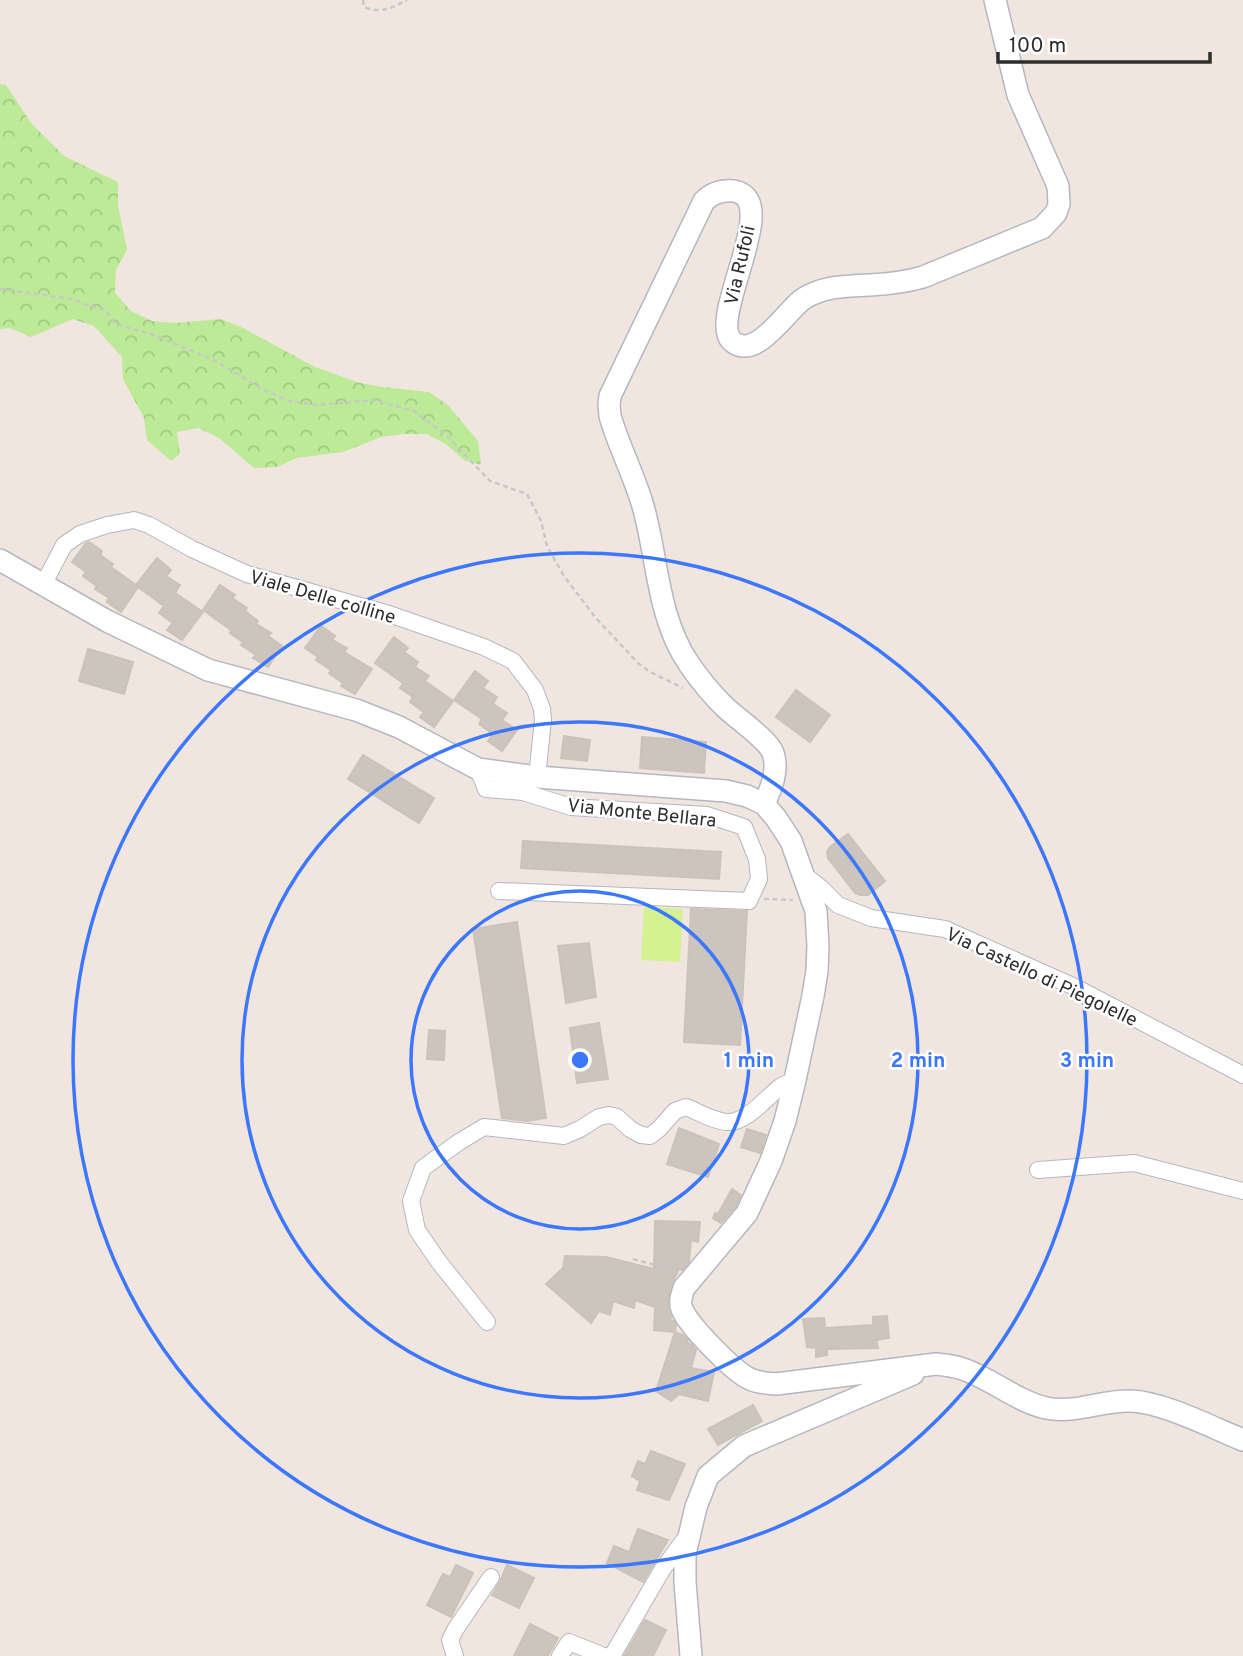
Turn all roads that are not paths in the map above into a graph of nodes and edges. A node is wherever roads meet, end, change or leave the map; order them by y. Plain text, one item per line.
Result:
1 (995, 0) edge
2 (0, 560) edge
3 (43, 585) junction
4 (478, 769) junction
5 (537, 776) junction
6 (764, 804) junction
7 (802, 873) junction
8 (499, 891) dead end
9 (1243, 1075) edge
10 (795, 1080) junction
11 (1038, 1170) dead end
12 (1243, 1191) edge
13 (487, 1322) dead end
14 (936, 1364) junction
15 (1243, 1440) edge
16 (691, 1531) junction
17 (491, 1577) dead end
18 (455, 1656) edge
19 (560, 1656) edge
20 (604, 1656) edge
21 (612, 1656) edge
22 (691, 1656) edge

1 - 6 street, Via Rufoli
2 - 3 street
3 - 4 street
3 - 5 street, Viale Delle colline
4 - 5 street
4 - 8 street, Via Monte Bellara
5 - 6 street
6 - 7 street
7 - 9 street, Via Castello di Piegolelle
7 - 10 street
10 - 13 street
10 - 14 street
11 - 12 street
14 - 15 street
14 - 16 street
16 - 21 street
16 - 22 street
17 - 18 street
19 - 20 street

